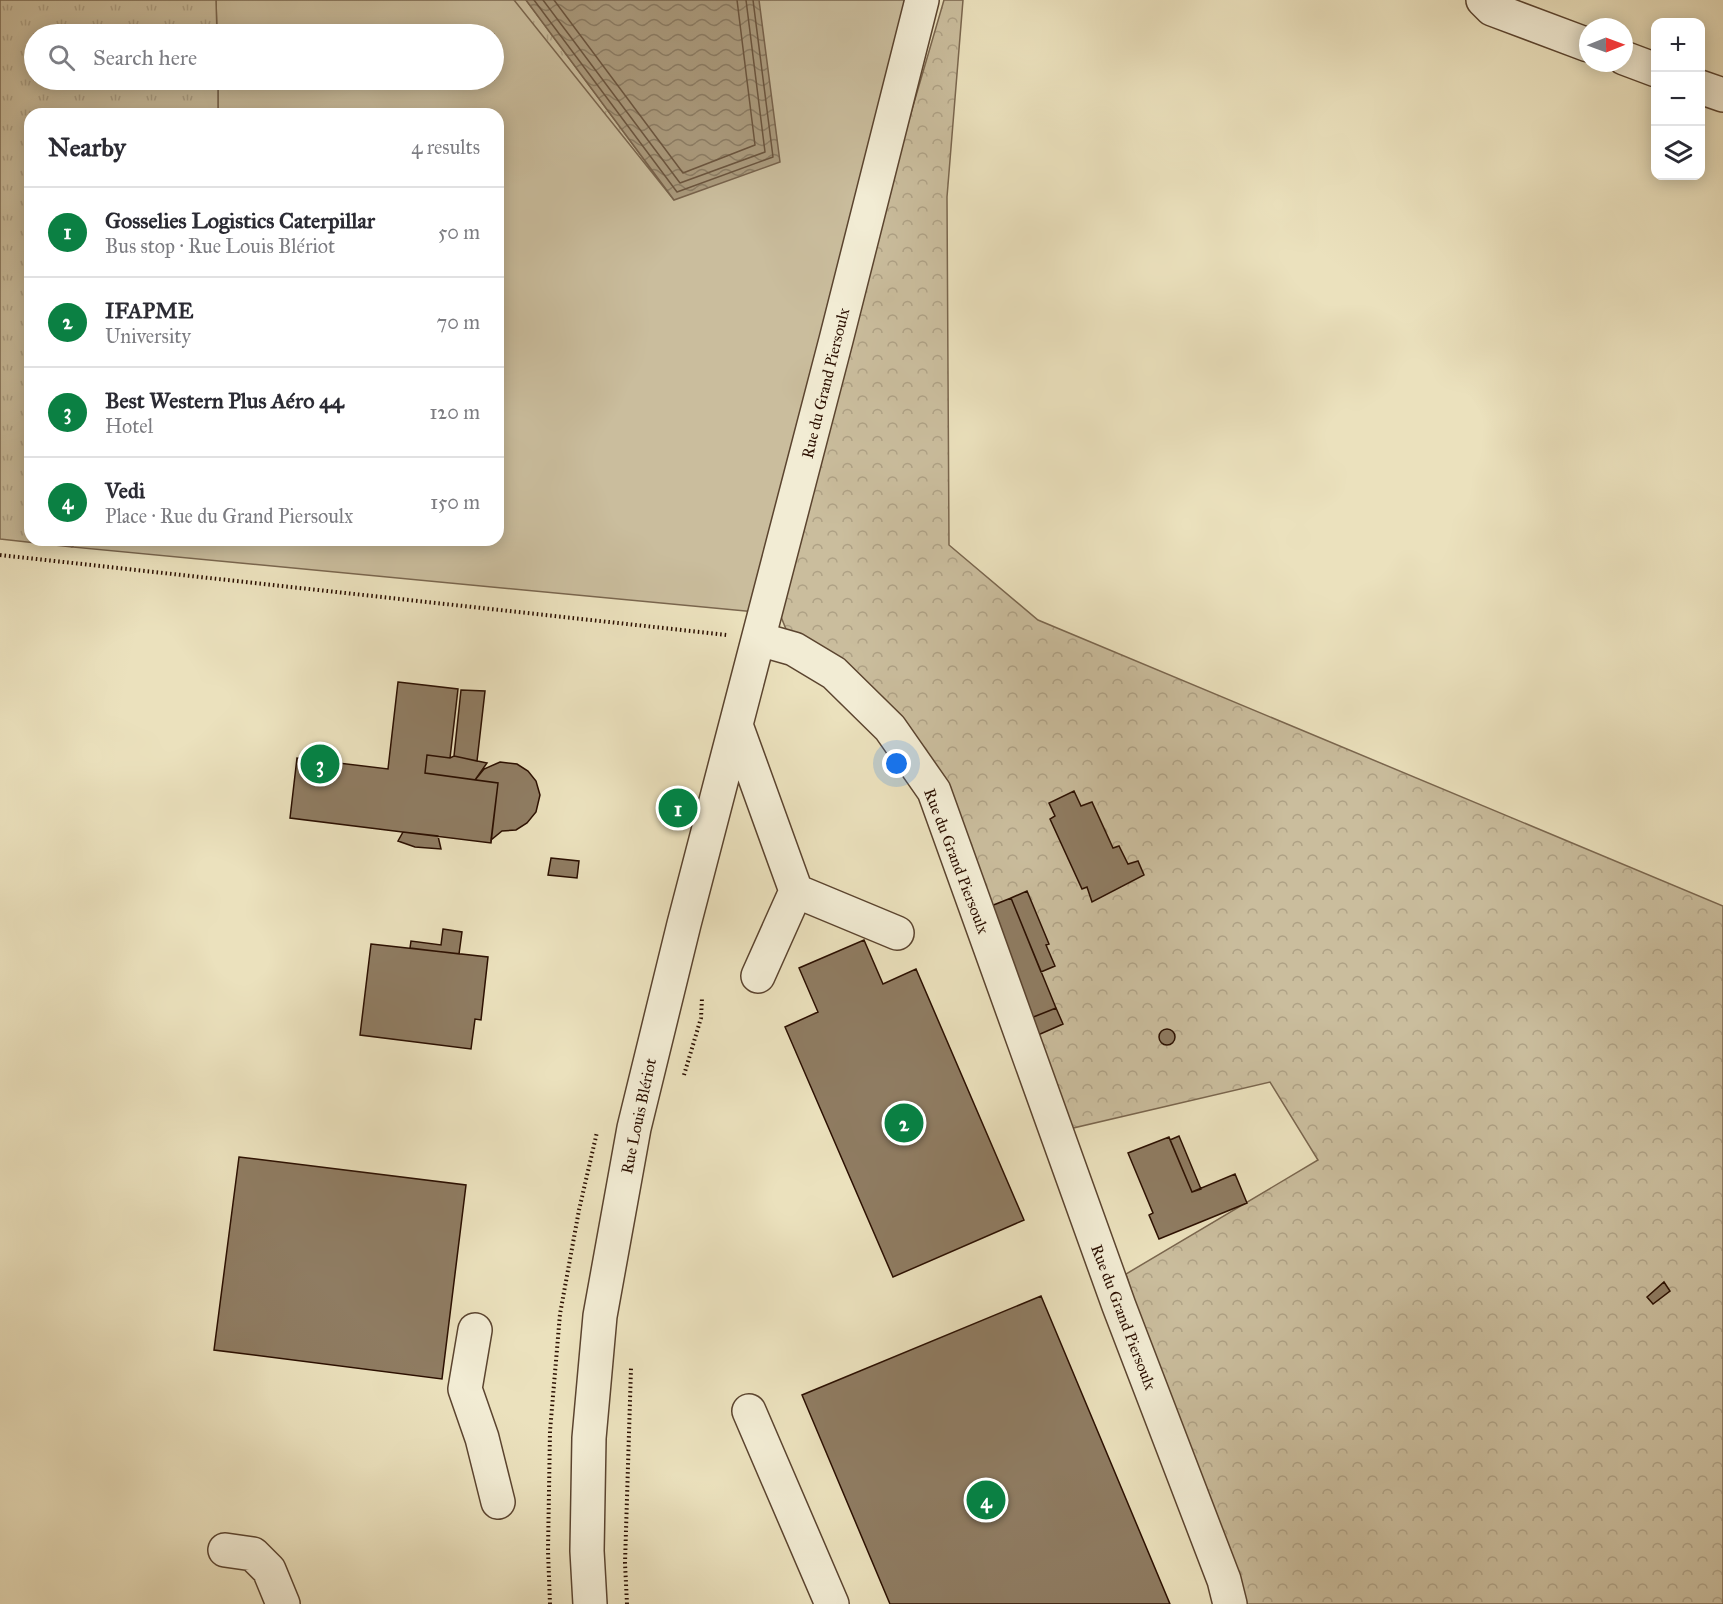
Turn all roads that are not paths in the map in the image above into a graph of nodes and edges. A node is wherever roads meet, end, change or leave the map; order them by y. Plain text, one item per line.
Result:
1 (922, 0) edge
2 (1483, 0) edge
3 (1579, 42) edge
4 (1633, 61) edge
5 (1651, 68) edge
6 (1705, 88) edge
7 (1723, 95) edge
8 (759, 639) junction
9 (736, 725) junction
10 (796, 891) junction
11 (897, 933) dead end
12 (758, 976) dead end
13 (475, 1330) dead end
14 (749, 1411) dead end
15 (498, 1502) dead end
16 (225, 1550) dead end
17 (283, 1604) edge
18 (590, 1604) edge
19 (832, 1604) edge
20 (1230, 1604) edge

1 - 8 street, Rue du Grand Piersoulx
2 - 3 street
4 - 5 street
6 - 7 street
8 - 9 street, Rue Louis Blériot
8 - 20 street, Rue du Grand Piersoulx
9 - 10 street
9 - 18 street, Rue Louis Blériot
10 - 11 street
10 - 12 street
13 - 15 street
14 - 19 street
16 - 17 street

